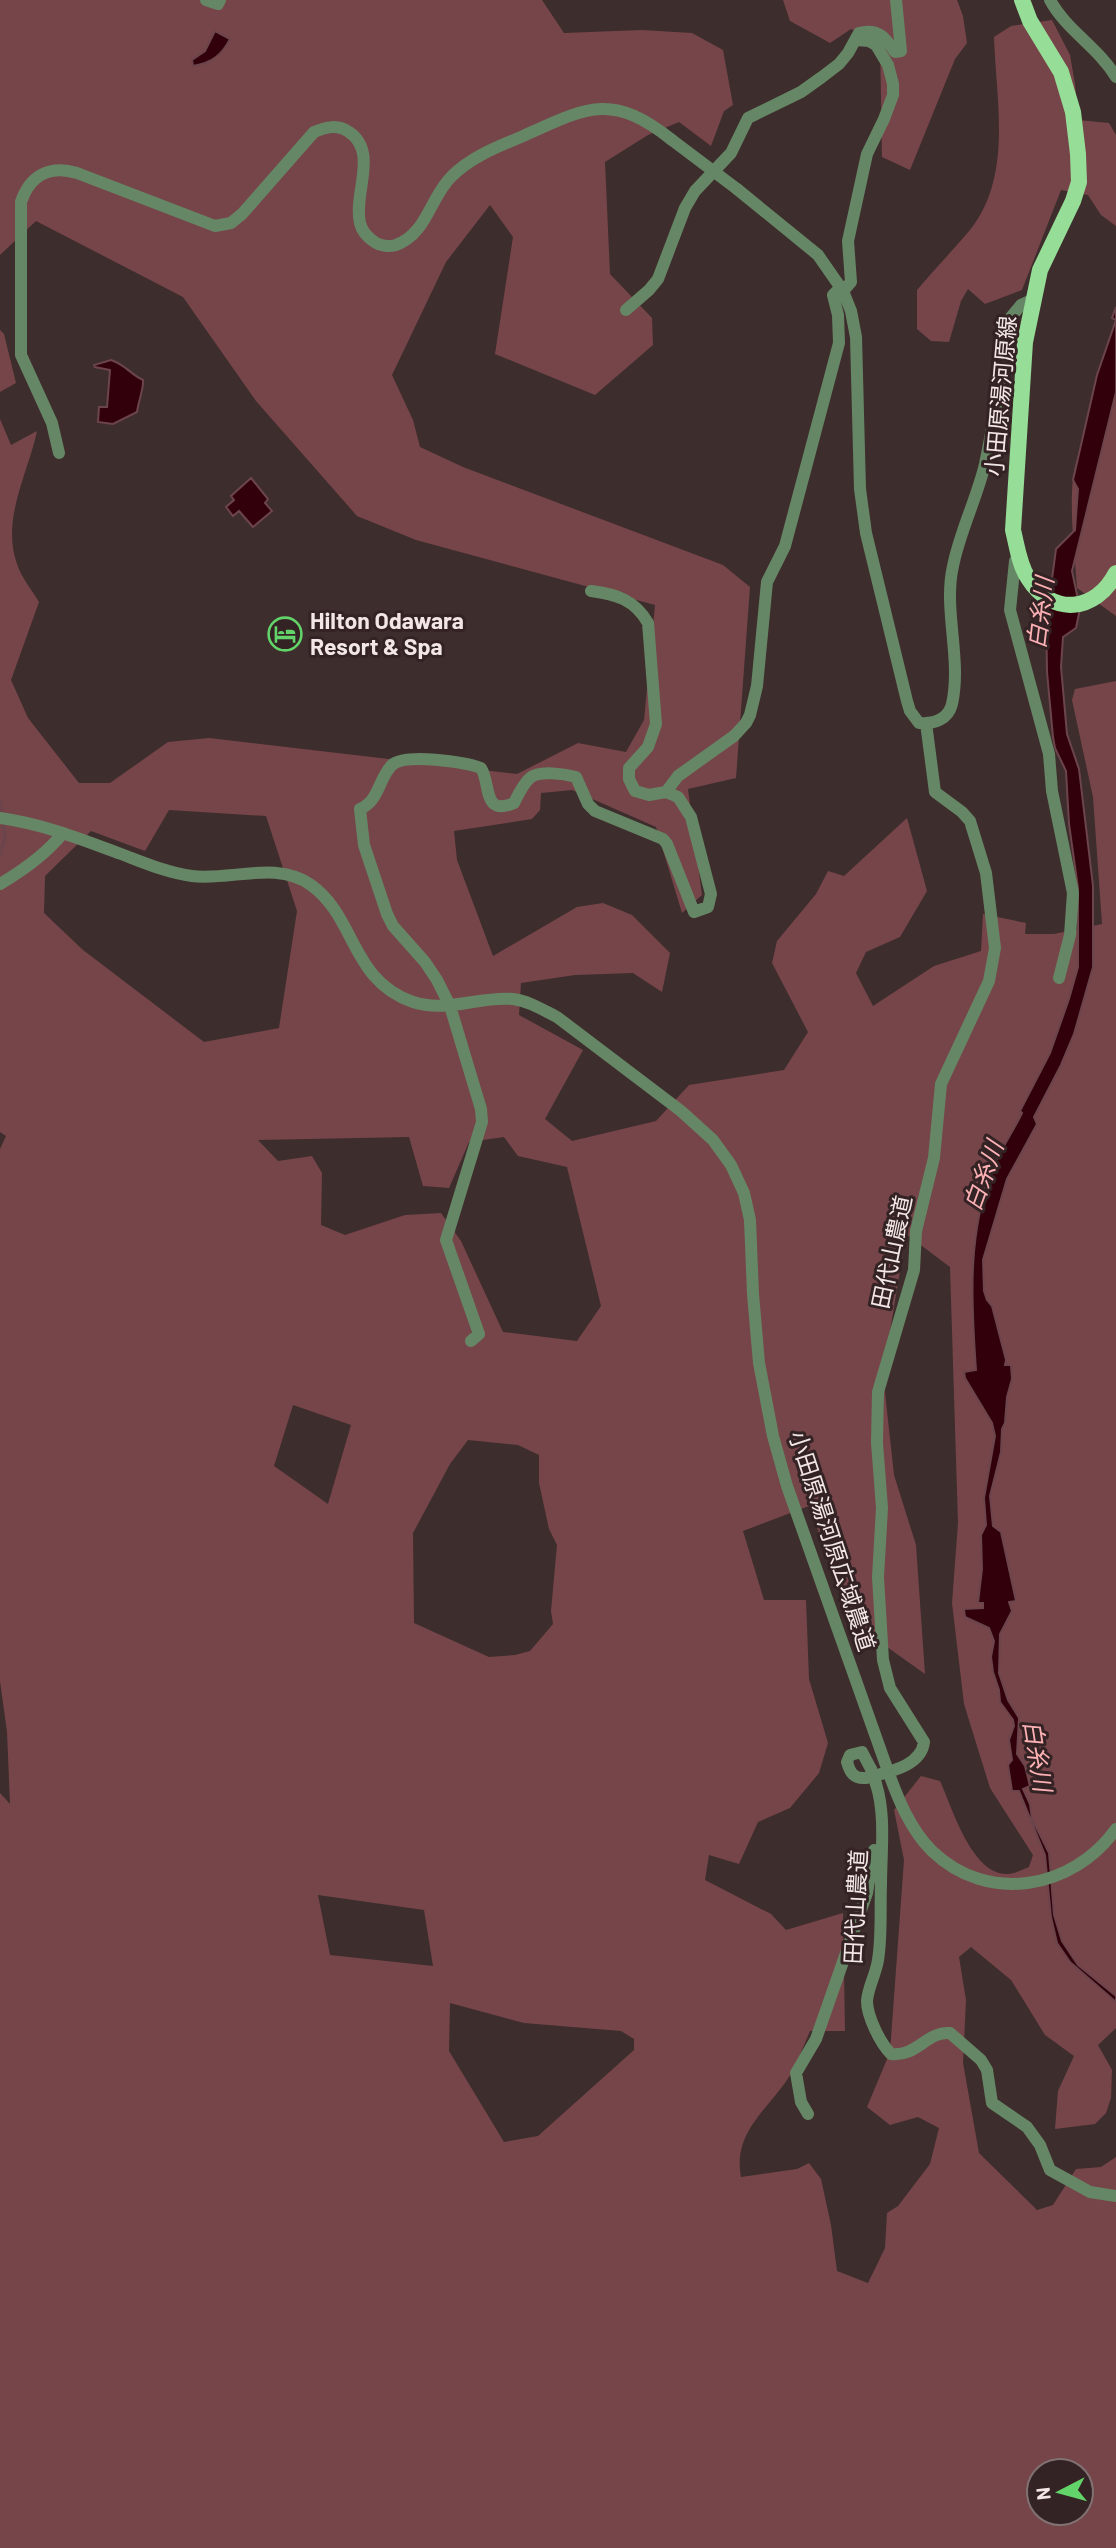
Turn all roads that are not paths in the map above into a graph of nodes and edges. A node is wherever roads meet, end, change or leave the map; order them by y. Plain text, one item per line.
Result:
1 (206, 0) edge
2 (220, 0) edge
3 (896, 0) edge
4 (1022, 0) edge
5 (1050, 0) edge
6 (1060, 0) edge
7 (1059, 16) junction
8 (856, 40) junction
9 (1116, 77) edge
10 (842, 289) junction
11 (1034, 299) junction
12 (626, 310) dead end
13 (59, 453) dead end
14 (1019, 556) junction
15 (1116, 573) edge
16 (591, 591) dead end
17 (926, 723) junction
18 (666, 792) junction
19 (0, 818) edge
20 (63, 832) junction
21 (0, 884) edge
22 (1059, 978) dead end
23 (450, 1006) junction
24 (471, 1341) dead end
25 (888, 1771) junction
26 (881, 1824) junction
27 (1116, 1829) edge
28 (808, 2114) dead end
29 (1116, 2196) edge

1 - 2 street
3 - 8 street
4 - 11 main road, 小田原湯河原線
5 - 7 street
6 - 7 street
7 - 9 street
8 - 10 street
8 - 12 street
10 - 13 street, bridge
10 - 17 street
10 - 18 street
11 - 14 main road, 小田原湯河原線
11 - 17 street
14 - 15 main road, 小田原湯河原線
14 - 22 street
16 - 18 street
17 - 25 street, 田代山農道
18 - 23 street
19 - 20 street, 小田原湯河原広域農道
20 - 21 street
20 - 23 street, 小田原湯河原広域農道
23 - 24 street
23 - 25 street, 小田原湯河原広域農道
25 - 26 street, 田代山農道, bridge
25 - 27 street, 小田原湯河原広域農道
26 - 28 street
26 - 29 street, 田代山農道

